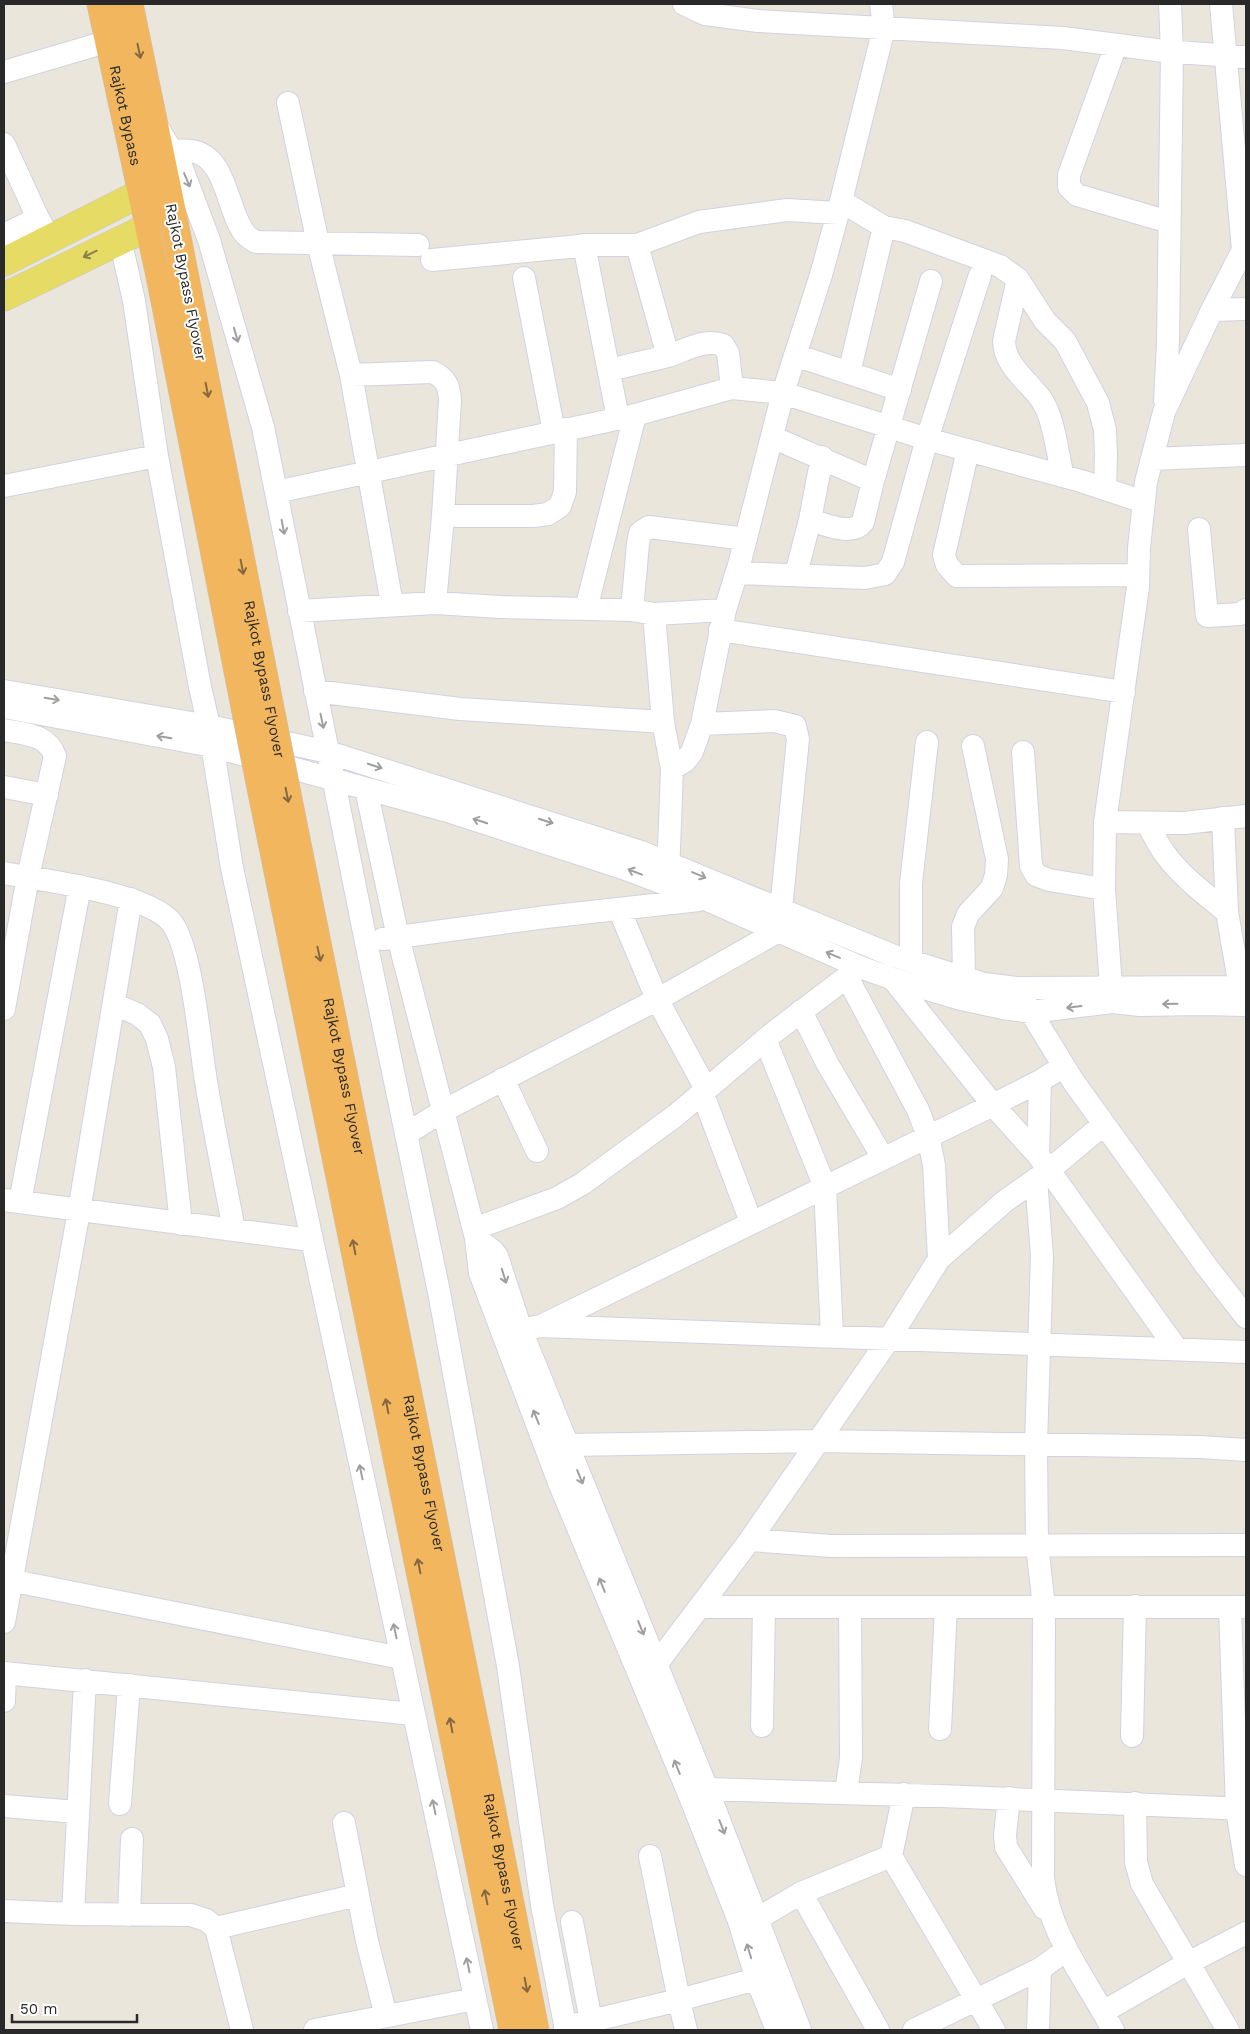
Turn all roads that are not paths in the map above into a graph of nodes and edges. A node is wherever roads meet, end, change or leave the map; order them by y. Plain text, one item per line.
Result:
1 (101, 4) edge
2 (129, 4) edge
3 (684, 4) edge
4 (881, 4) edge
5 (1170, 4) edge
6 (1221, 4) edge
7 (757, 13) edge
8 (884, 28) junction
9 (109, 40) junction
10 (1116, 45) junction
11 (1172, 52) junction
12 (1236, 57) edge
13 (4, 72) edge
14 (288, 103) dead end
15 (154, 123) junction
16 (4, 144) edge
17 (172, 151) junction
18 (143, 192) junction
19 (841, 201) junction
20 (1169, 222) junction
21 (162, 224) junction
22 (884, 227) junction
23 (44, 228) junction
24 (4, 235) edge
25 (120, 239) junction
26 (318, 243) junction
27 (584, 245) junction
28 (636, 245) junction
29 (1245, 246) edge
30 (4, 262) edge
31 (980, 275) dead end
32 (524, 278) dead end
33 (1018, 279) junction
34 (931, 281) dead end
35 (4, 297) edge
36 (1246, 309) edge
37 (1212, 310) junction
38 (795, 355) junction
39 (668, 356) junction
40 (609, 370) junction
41 (849, 373) junction
42 (351, 375) junction
43 (732, 388) junction
44 (900, 390) junction
45 (784, 393) junction
46 (1164, 412) junction
47 (626, 416) junction
48 (889, 427) junction
49 (560, 430) junction
50 (772, 437) junction
51 (927, 439) junction
52 (968, 450) junction
53 (446, 455) junction
54 (1246, 455) edge
55 (157, 456) junction
56 (822, 457) junction
57 (1152, 459) junction
58 (369, 471) junction
59 (1063, 476) junction
60 (873, 481) junction
61 (4, 486) edge
62 (1105, 489) junction
63 (276, 492) junction
64 (1144, 502) junction
65 (443, 516) junction
66 (810, 520) junction
67 (1199, 529) dead end
68 (746, 539) junction
69 (737, 573) junction
70 (796, 574) junction
71 (1138, 575) junction
72 (435, 603) junction
73 (392, 604) junction
74 (586, 609) junction
75 (299, 610) junction
76 (632, 610) junction
77 (1246, 610) edge
78 (654, 614) junction
79 (723, 620) junction
80 (4, 690) edge
81 (316, 691) junction
82 (1124, 692) junction
83 (4, 707) edge
84 (663, 722) junction
85 (702, 724) junction
86 (4, 730) edge
87 (211, 736) junction
88 (927, 742) dead end
89 (973, 746) dead end
90 (328, 752) junction
91 (1023, 752) dead end
92 (672, 769) junction
93 (334, 780) junction
94 (4, 787) edge
95 (366, 789) junction
96 (47, 795) junction
97 (1246, 816) edge
98 (1223, 818) junction
99 (1104, 822) junction
100 (1147, 823) junction
101 (668, 862) junction
102 (4, 873) edge
103 (28, 878) junction
104 (80, 886) junction
105 (669, 886) junction
106 (1104, 889) junction
107 (131, 899) junction
108 (705, 899) junction
109 (619, 909) junction
110 (781, 909) junction
111 (1227, 912) junction
112 (777, 932) junction
113 (398, 937) junction
114 (366, 942) junction
115 (911, 961) junction
116 (854, 972) junction
117 (964, 977) junction
118 (893, 979) junction
119 (1016, 988) junction
120 (1244, 993) edge
121 (1112, 995) junction
122 (657, 999) junction
123 (114, 1004) junction
124 (4, 1009) edge
125 (801, 1011) junction
126 (1031, 1012) junction
127 (765, 1039) junction
128 (1064, 1066) junction
129 (503, 1079) junction
130 (1040, 1082) junction
131 (704, 1091) junction
132 (993, 1105) junction
133 (443, 1111) junction
134 (1104, 1124) junction
135 (406, 1134) junction
136 (928, 1136) junction
137 (537, 1151) dead end
138 (883, 1158) junction
139 (1041, 1168) junction
140 (825, 1187) junction
141 (12, 1201) edge
142 (80, 1211) junction
143 (751, 1222) junction
144 (181, 1224) junction
145 (234, 1230) junction
146 (475, 1234) junction
147 (311, 1240) junction
148 (939, 1259) junction
149 (1246, 1317) edge
150 (521, 1330) junction
151 (832, 1336) junction
152 (890, 1339) junction
153 (1040, 1344) junction
154 (1176, 1348) junction
155 (1246, 1352) edge
156 (817, 1441) junction
157 (1036, 1445) junction
158 (558, 1447) junction
159 (1246, 1450) edge
160 (750, 1540) junction
161 (1038, 1545) junction
162 (1246, 1545) edge
163 (7, 1579) edge
164 (701, 1606) junction
165 (1135, 1606) junction
166 (764, 1607) junction
167 (850, 1607) junction
168 (946, 1607) junction
169 (1238, 1607) edge
170 (1044, 1608) junction
171 (4, 1622) edge
172 (401, 1658) junction
173 (656, 1664) junction
174 (4, 1673) edge
175 (85, 1680) junction
176 (642, 1682) junction
177 (128, 1685) junction
178 (4, 1700) edge
179 (414, 1714) junction
180 (762, 1726) dead end
181 (940, 1729) dead end
182 (1132, 1736) dead end
183 (472, 1769) junction
184 (698, 1791) junction
185 (846, 1792) junction
186 (904, 1794) junction
187 (1009, 1798) junction
188 (1043, 1800) junction
189 (1135, 1803) junction
190 (120, 1804) dead end
191 (4, 1806) edge
192 (1242, 1810) edge
193 (77, 1812) junction
194 (344, 1823) dead end
195 (132, 1839) dead end
196 (650, 1856) dead end
197 (891, 1856) junction
198 (1246, 1865) edge
199 (801, 1893) junction
200 (358, 1895) junction
201 (4, 1911) edge
202 (73, 1914) junction
203 (129, 1915) junction
204 (757, 1919) junction
205 (1052, 1920) junction
206 (572, 1922) dead end
207 (216, 1928) junction
208 (1246, 1933) edge
209 (1066, 1950) junction
210 (1188, 1963) junction
211 (1040, 1969) junction
212 (768, 1977) junction
213 (475, 1998) junction
214 (679, 2000) junction
215 (976, 2000) junction
216 (386, 2016) junction
217 (591, 2021) junction
218 (1108, 2021) edge
219 (328, 2029) edge
220 (566, 2029) edge
221 (242, 2030) edge
222 (482, 2030) edge
223 (513, 2030) edge
224 (536, 2030) edge
225 (686, 2030) edge
226 (776, 2030) edge
227 (800, 2030) edge
228 (878, 2030) edge
229 (914, 2030) edge
230 (994, 2030) edge
231 (1038, 2030) edge
232 (1228, 2030) edge

1 - 9 highway, Rajkot Bypass
2 -> 15 highway, Rajkot Bypass
3 - 7 street
4 - 8 street
5 - 11 street
6 - 12 street
7 - 8 street
8 - 10 street
8 - 19 street
9 - 13 street
9 - 18 highway, Rajkot Bypass
10 - 11 street
10 - 20 street
11 - 12 street
11 - 20 street
12 - 29 street
14 - 26 street
15 - 17 street
15 - 21 highway, Rajkot Bypass Flyover
16 - 23 street
17 - 26 street
17 -> 63 street
18 - 21 highway, Rajkot Bypass
18 - 23 main road
19 - 22 street
19 - 28 street
19 - 38 street
20 - 46 street
21 - 25 main road
21 -> 183 highway, Rajkot Bypass Flyover, bridge
183 -> 21 highway, Rajkot Bypass Flyover, bridge
22 - 33 street
22 - 41 street
23 - 24 street
23 - 30 main road
25 -> 35 main road
25 - 55 street
26 - 27 street
26 - 42 street
27 - 28 street
27 - 40 street
28 - 39 street
29 - 37 street
31 - 51 street
32 - 49 street
33 - 59 street
33 - 62 street
34 - 44 street
36 - 37 street
37 - 46 street
38 - 41 street
38 - 45 street
39 - 40 street
39 - 43 street
40 - 47 street
41 - 44 street
42 - 53 street
42 - 58 street
43 - 45 street
43 - 47 street
44 - 48 street
45 - 48 street
45 - 50 street
46 - 57 street
47 - 49 street
47 - 74 street
48 - 51 street
48 - 60 street
49 - 53 street
49 - 65 street
50 - 56 street
50 - 68 street
51 - 52 street
51 - 70 street
52 - 59 street
52 - 71 street
53 - 58 street
53 - 65 street
54 - 57 street
55 - 61 street
55 - 87 street
56 - 60 street
56 - 66 street
57 - 64 street
58 - 63 street
58 - 73 street
59 - 62 street
60 - 66 street
62 - 64 street
63 -> 75 street
64 - 71 street
65 - 72 street
66 - 70 street
67 - 77 street
68 - 69 street
68 - 76 street
69 - 70 street
69 - 79 street
71 - 82 street
72 - 73 street
72 - 74 street
73 - 75 street
74 - 76 street
75 - 81 street
76 - 78 street
78 - 79 street
78 - 84 street
79 - 82 street
79 - 85 street
80 -> 87 street
81 - 84 street
81 -> 90 street
82 - 99 street
87 -> 83 street
84 - 92 street
85 - 92 street
85 - 110 street
86 - 96 street
87 - 90 street
87 - 93 street
87 - 147 street
88 - 115 street
89 - 117 street
90 - 93 street
90 -> 101 street
91 - 106 street
92 - 101 street
93 - 95 street
93 - 114 street
94 - 96 street
105 -> 95 street
95 - 113 street
96 - 103 street
97 - 98 street
98 - 100 street
98 - 111 street
99 - 100 street
99 - 106 street
100 - 111 street
101 - 105 street
101 -> 110 street
102 - 103 street
103 - 104 street
103 - 124 street
104 - 107 street
104 - 141 street
105 - 108 street
106 - 121 street
107 - 123 street
107 - 145 street
108 - 109 street
108 - 112 street
109 - 113 street
109 - 122 street
110 - 115 street
111 - 120 street
116 -> 112 street
112 - 122 street
113 - 114 street
113 - 133 street
114 - 135 street
115 - 117 street
116 - 118 street
116 - 125 street
116 - 136 street
117 - 119 street
118 - 126 street
118 - 132 street
119 - 121 street
119 - 126 street
120 - 121 street
121 -> 126 street
122 - 129 street
122 - 131 street
123 - 142 street
123 - 144 street
125 - 127 street
125 - 138 street
126 - 128 street
127 - 131 street
127 - 140 street
128 - 130 street
128 - 134 street
129 - 133 street
129 - 137 street
130 - 132 street
130 - 139 street
131 - 143 street
131 - 146 street
132 - 136 street
132 - 139 street
133 - 135 street
133 - 146 street
134 - 139 street
134 - 149 street
135 - 220 street
136 - 138 street
136 - 148 street
138 - 140 street
139 - 148 street
139 - 153 street
139 - 154 street
140 - 143 street
140 - 151 street
141 - 142 street
142 - 144 street
142 - 163 street
143 - 150 street
144 - 145 street
145 - 147 street
146 - 150 street
172 -> 147 street
148 - 152 street
150 - 151 street
150 - 158 street
151 - 152 street
152 - 153 street
152 - 156 street
153 - 154 street
153 - 157 street
154 - 155 street
156 - 157 street
156 - 158 street
156 - 160 street
157 - 159 street
157 - 161 street
158 -> 173 street
176 -> 158 street
160 - 161 street
160 - 164 street
161 - 162 street
161 - 170 street
163 - 171 street
163 - 172 street
164 - 166 street
164 - 173 street
165 - 169 street
165 - 170 street
165 - 182 street
166 - 167 street
166 - 180 street
167 - 168 street
167 - 185 street
168 - 170 street
168 - 181 street
169 - 192 street
170 - 188 street
172 - 179 street
173 - 176 street
173 - 184 street
174 - 175 street
174 - 178 street
175 - 177 street
175 - 193 street
184 -> 176 street
177 - 179 street
177 - 190 street
213 -> 179 street
223 -> 183 highway, Rajkot Bypass Flyover
183 -> 224 highway, Rajkot Bypass Flyover
184 - 185 street
184 -> 204 street
212 -> 184 street
185 - 186 street
186 - 187 street
186 - 197 street
187 - 188 street
187 - 205 street
188 - 189 street
188 - 205 street
189 - 192 street
189 - 210 street
191 - 193 street
192 - 198 street
193 - 202 street
194 - 200 street
195 - 203 street
196 - 214 street
197 - 199 street
197 - 215 street
199 - 204 street
199 - 228 street
200 - 207 street
200 - 216 street
201 - 202 street
202 - 203 street
203 - 207 street
204 - 212 street
205 - 209 street
206 - 217 street
207 - 221 street
208 - 210 street
209 - 211 street
209 - 218 street
210 - 218 street
210 - 232 street
211 - 215 street
211 - 231 street
212 - 214 street
212 - 226 street
212 - 227 street
213 - 216 street
213 - 222 street
214 - 217 street
214 - 225 street
215 - 229 street
215 - 230 street
216 - 219 street
217 - 220 street

